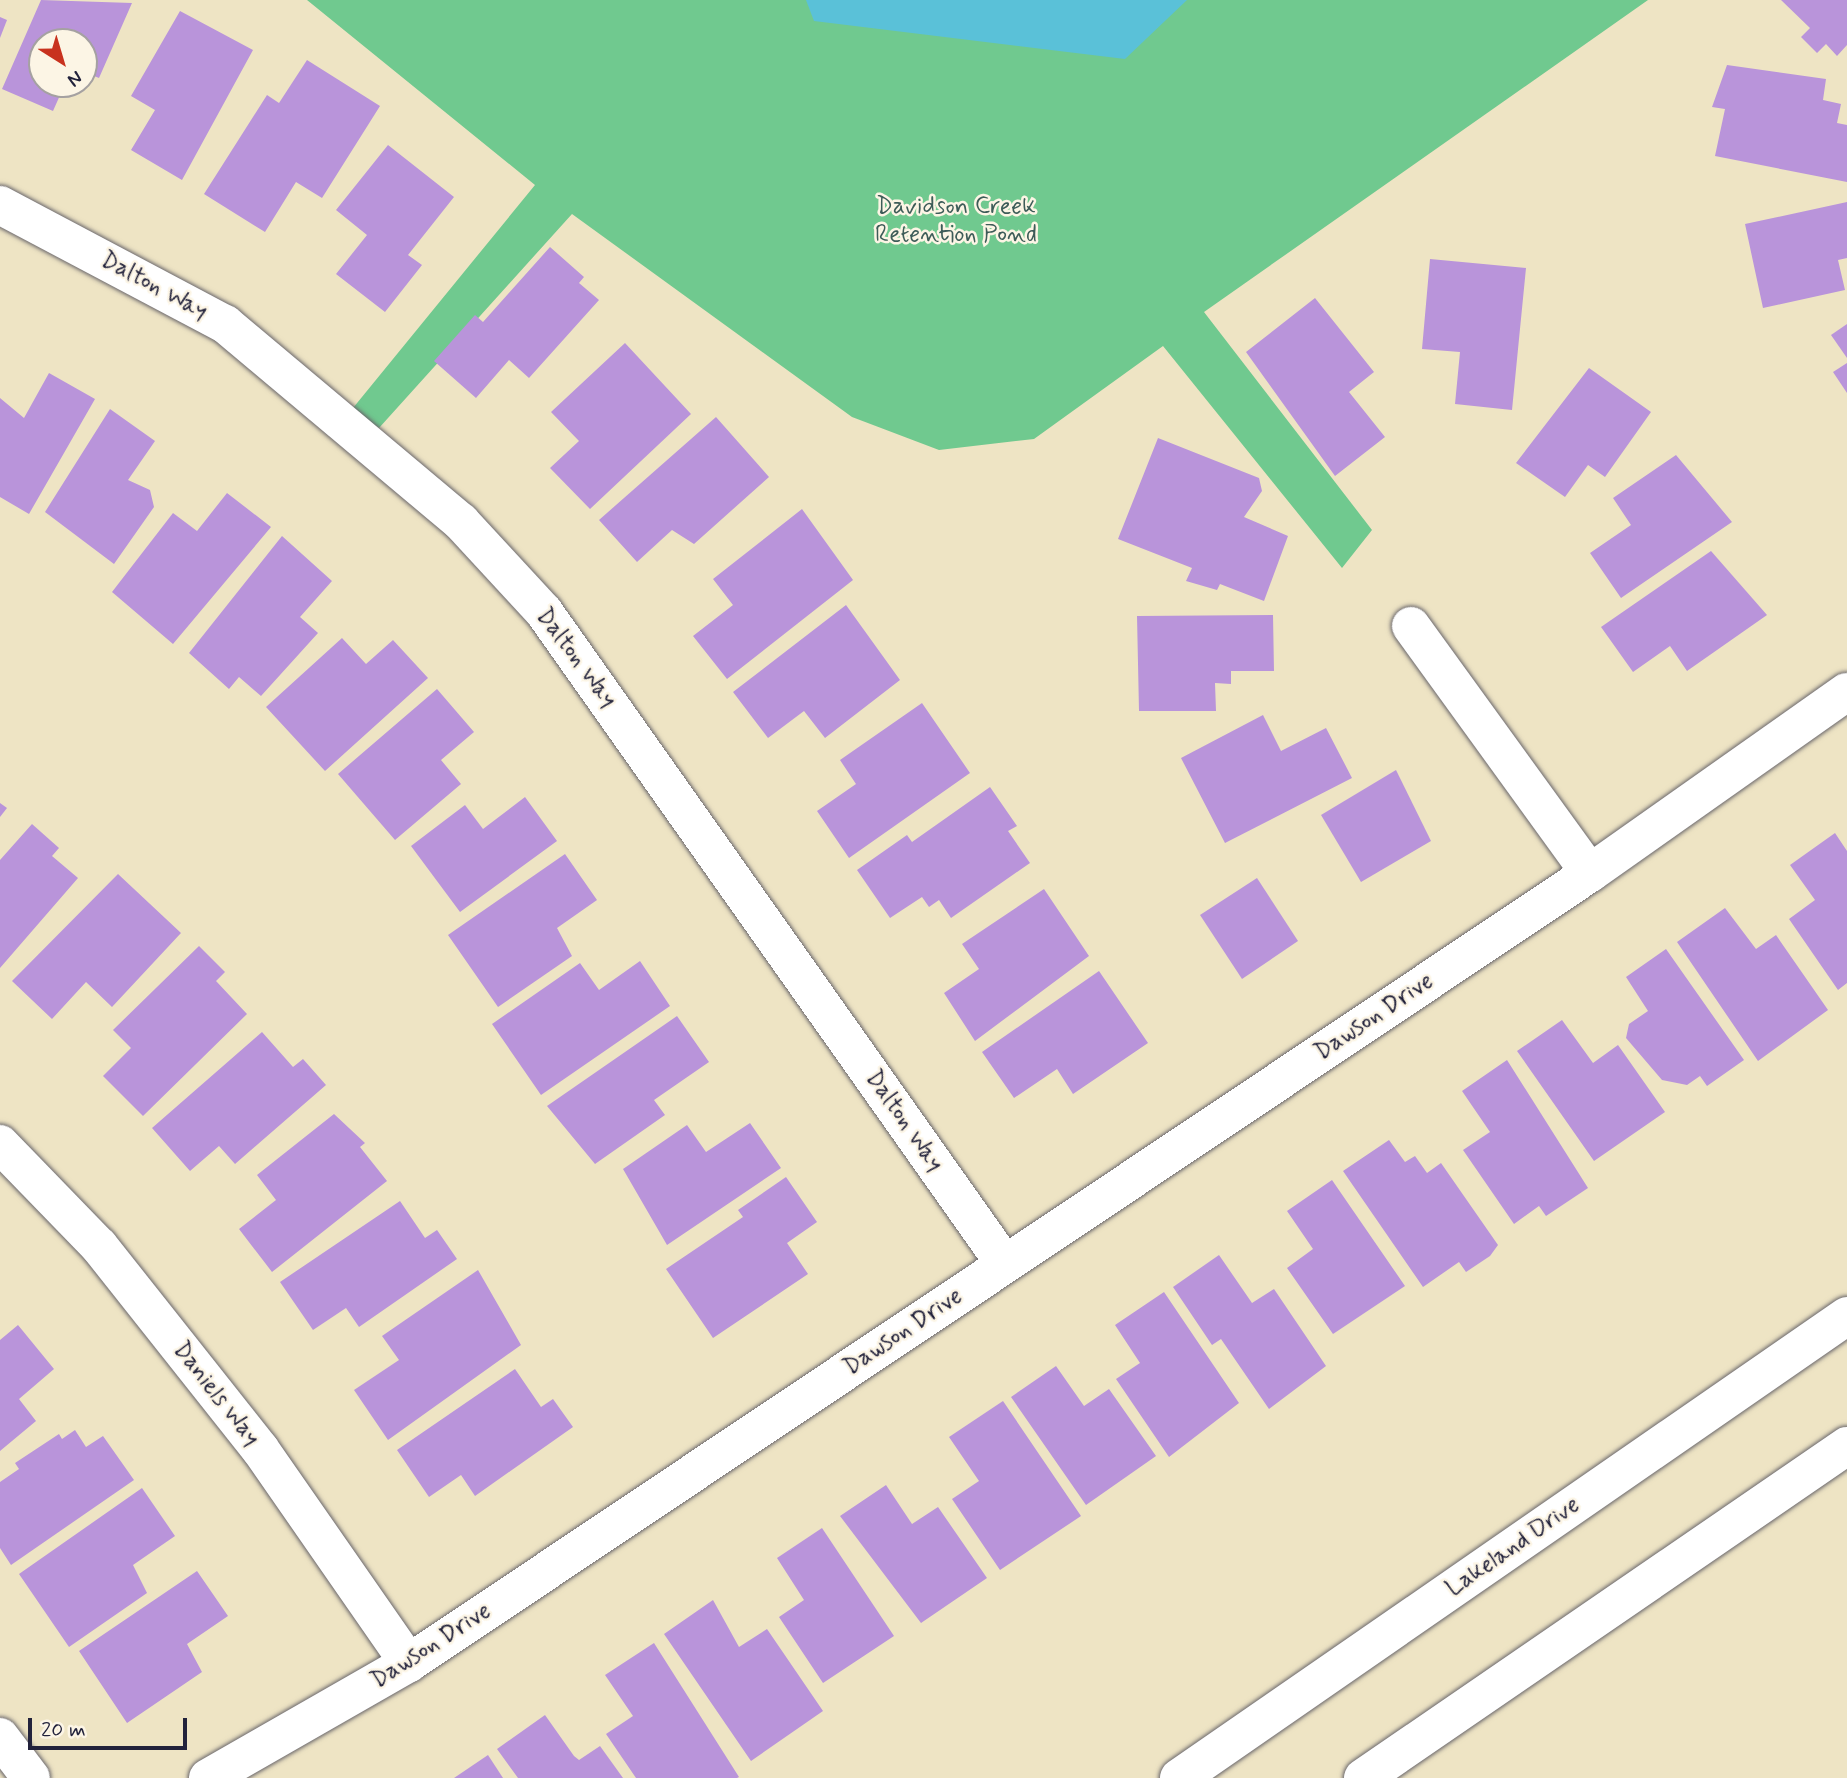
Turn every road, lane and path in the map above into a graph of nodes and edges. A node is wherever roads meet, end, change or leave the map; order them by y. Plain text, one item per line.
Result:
1 (0, 205) edge
2 (1410, 626) dead end
3 (1847, 692) edge
4 (1590, 873) junction
5 (0, 1144) edge
6 (1004, 1263) junction
7 (1847, 1316) edge
8 (1847, 1446) edge
9 (409, 1663) junction
10 (0, 1737) edge
11 (32, 1778) edge
12 (208, 1778) edge
13 (1179, 1778) edge
14 (1363, 1778) edge

1 - 6 street, Dalton Way
2 - 4 street
3 - 4 street, Dawson Drive
4 - 6 street, Dawson Drive
5 - 9 street, Daniels Way
6 - 9 street, Dawson Drive
7 - 13 street, Lakeland Drive
8 - 14 street
9 - 12 street, Dawson Drive
10 - 11 street

